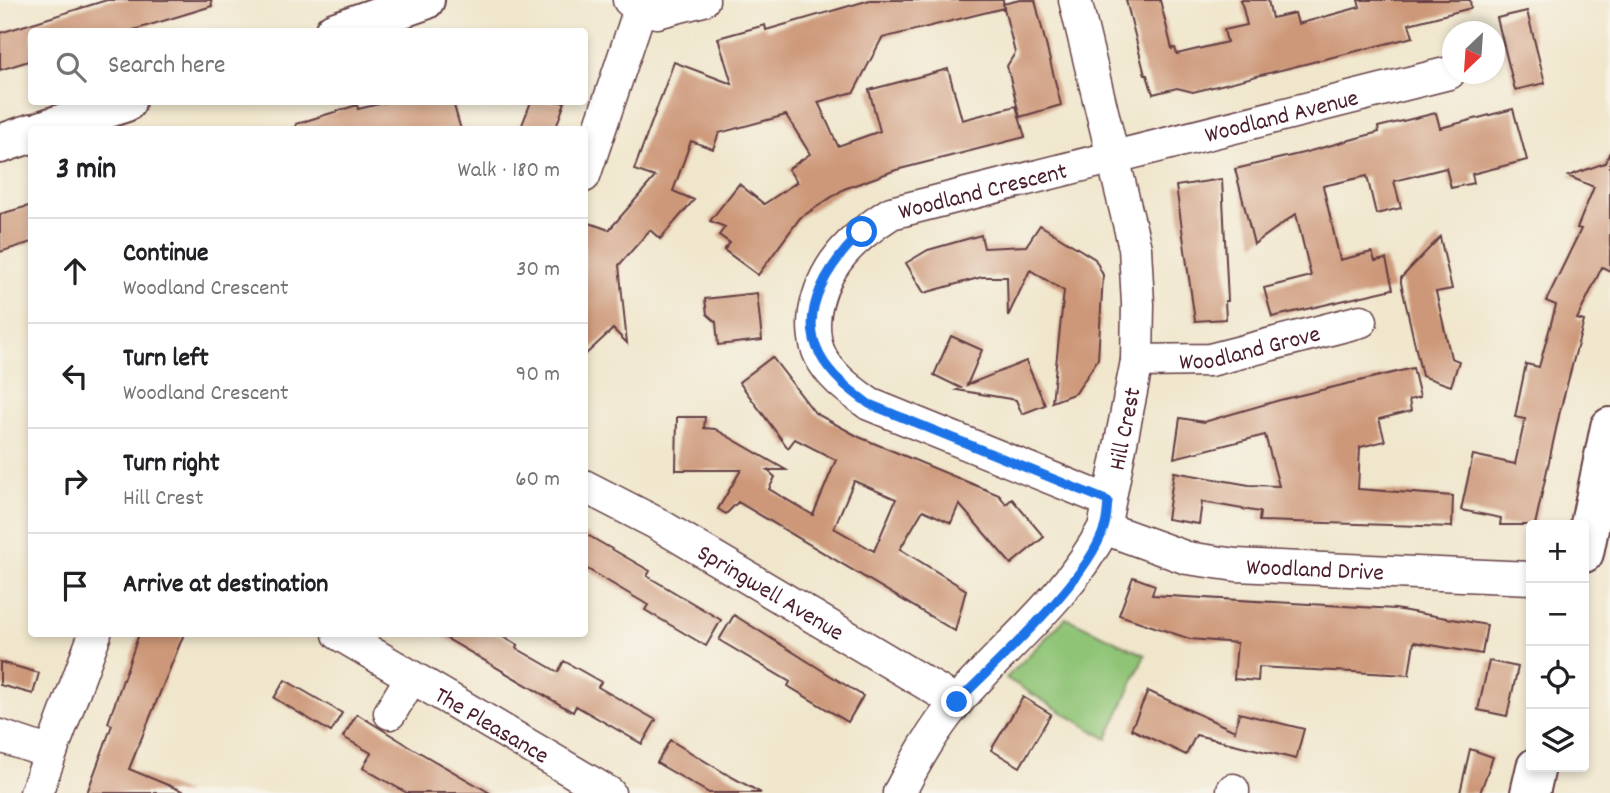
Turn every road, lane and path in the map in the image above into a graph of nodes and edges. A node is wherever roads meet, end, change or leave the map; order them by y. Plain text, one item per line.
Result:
1 (425, 0) edge
2 (703, 0) edge
3 (1075, 0) edge
4 (635, 5) edge
5 (345, 28) edge
6 (1442, 75) edge
7 (117, 105) edge
8 (55, 126) edge
9 (28, 134) edge
10 (0, 144) edge
11 (1112, 158) junction
12 (588, 163) edge
13 (1361, 321) dead end
14 (1137, 361) junction
15 (1610, 427) edge
16 (588, 488) edge
17 (1106, 514) junction
18 (1589, 529) edge
19 (1526, 578) edge
20 (94, 637) edge
21 (344, 637) edge
22 (411, 678) junction
23 (957, 702) junction
24 (390, 713) dead end
25 (0, 736) edge
26 (51, 753) junction
27 (1535, 772) edge
28 (36, 793) edge
29 (609, 793) edge
30 (899, 793) edge
31 (1530, 793) edge

1 - 5 main road
2 - 4 street
3 - 11 street, Hill Crest
4 - 12 street
6 - 11 street, Woodland Avenue
7 - 8 main road
9 - 10 main road
11 - 14 street, Hill Crest
11 - 17 street, Woodland Crescent
13 - 14 street, Woodland Grove
14 - 17 street, Hill Crest
15 - 18 main road
16 - 23 street, Springwell Avenue
17 - 19 street, Woodland Drive
17 - 23 street, Hill Crest
20 - 26 street
21 - 22 street, The Pleasance
22 - 24 street, The Pleasance
22 - 29 street, The Pleasance
23 - 30 street, Hill Crest
25 - 26 street
26 - 28 street
27 - 31 main road

